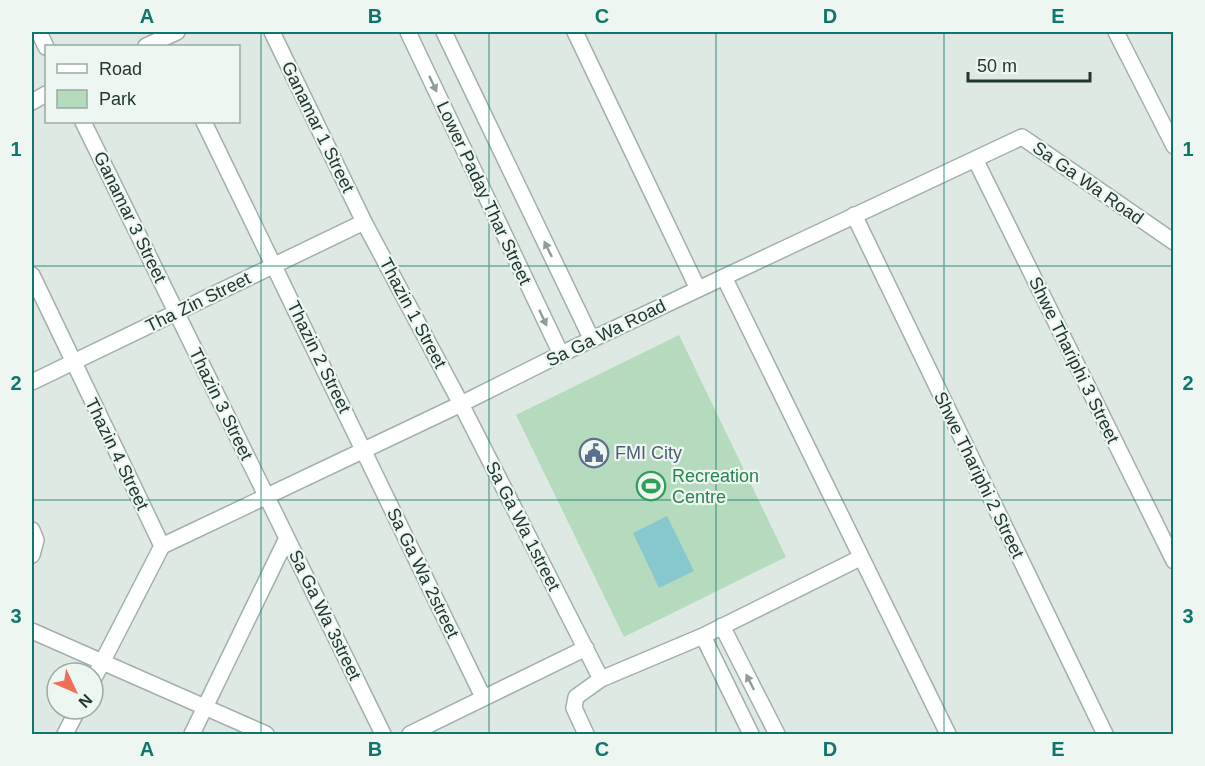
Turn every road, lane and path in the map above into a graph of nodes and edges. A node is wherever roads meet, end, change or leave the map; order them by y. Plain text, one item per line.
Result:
1 (272, 32) edge
2 (408, 32) edge
3 (444, 32) edge
4 (575, 32) edge
5 (1116, 32) edge
6 (167, 37) edge
7 (148, 45) edge
8 (83, 123) edge
9 (204, 123) edge
10 (1173, 146) edge
11 (975, 159) junction
12 (854, 215) junction
13 (364, 222) junction
14 (1173, 242) edge
15 (274, 266) junction
16 (32, 274) edge
17 (723, 277) junction
18 (698, 289) junction
19 (176, 312) junction
20 (592, 339) junction
21 (561, 354) junction
22 (73, 362) junction
23 (32, 382) edge
24 (461, 404) junction
25 (363, 449) junction
26 (266, 496) junction
27 (32, 530) edge
28 (287, 538) junction
29 (162, 546) junction
30 (32, 555) edge
31 (860, 558) junction
32 (1173, 561) edge
33 (722, 626) junction
34 (32, 631) edge
35 (703, 636) junction
36 (586, 648) junction
37 (98, 661) edge
38 (103, 661) edge
39 (105, 664) edge
40 (600, 679) junction
41 (483, 697) junction
42 (205, 706) junction
43 (72, 721) edge
44 (65, 735) edge
45 (192, 735) edge
46 (266, 735) edge
47 (383, 735) edge
48 (410, 735) edge
49 (586, 735) edge
50 (751, 735) edge
51 (777, 735) edge
52 (948, 735) edge
53 (1105, 735) edge

1 - 13 street, Ganamar 1 Street
2 -> 21 street, Lower Paday Thar Street
20 -> 3 street, Lower Paday Thar Street
4 - 18 street
5 - 10 street
6 - 7 street
8 - 19 street, Ganamar 3 Street
9 - 15 street, Thazin 2 Street
11 - 12 street, Sa Ga Wa Road
11 - 14 street, Sa Ga Wa Road
11 - 32 street, Shwe Thariphi 3 Street
12 - 17 street, Sa Ga Wa Road
12 - 53 street, Shwe Thariphi 2 Street
13 - 15 street, Tha Zin Street
13 - 24 street, Thazin 1 Street
15 - 19 street, Tha Zin Street
15 - 25 street, Thazin 2 Street
16 - 22 street, Thazin 4 Street
17 - 18 street, Sa Ga Wa Road
17 - 31 street
18 - 20 street, Sa Ga Wa Road
19 - 22 street, Tha Zin Street
19 - 26 street, Thazin 3 Street
20 - 21 street, Sa Ga Wa Road
21 - 24 street, Sa Ga Wa Road
22 - 23 street, Tha Zin Street
22 - 29 street, Thazin 4 Street
24 - 25 street, Sa Ga Wa Road
24 - 36 street, Sa Ga Wa 1street
25 - 26 street, Sa Ga Wa Road
25 - 41 street, Sa Ga Wa 2street
26 - 28 street, Sa Ga Wa 3street
26 - 29 street, Sa Ga Wa Road
27 - 30 street
28 - 42 street
28 - 47 street, Sa Ga Wa 3street
29 - 38 street
31 - 33 street
31 - 52 street
33 - 35 street
51 -> 33 street
34 - 37 street
35 - 40 street
35 - 50 street
36 - 40 street, Sa Ga Wa 1street
36 - 41 street
39 - 42 street
40 - 49 street
41 - 48 street
42 - 45 street
42 - 46 street
43 - 44 street

